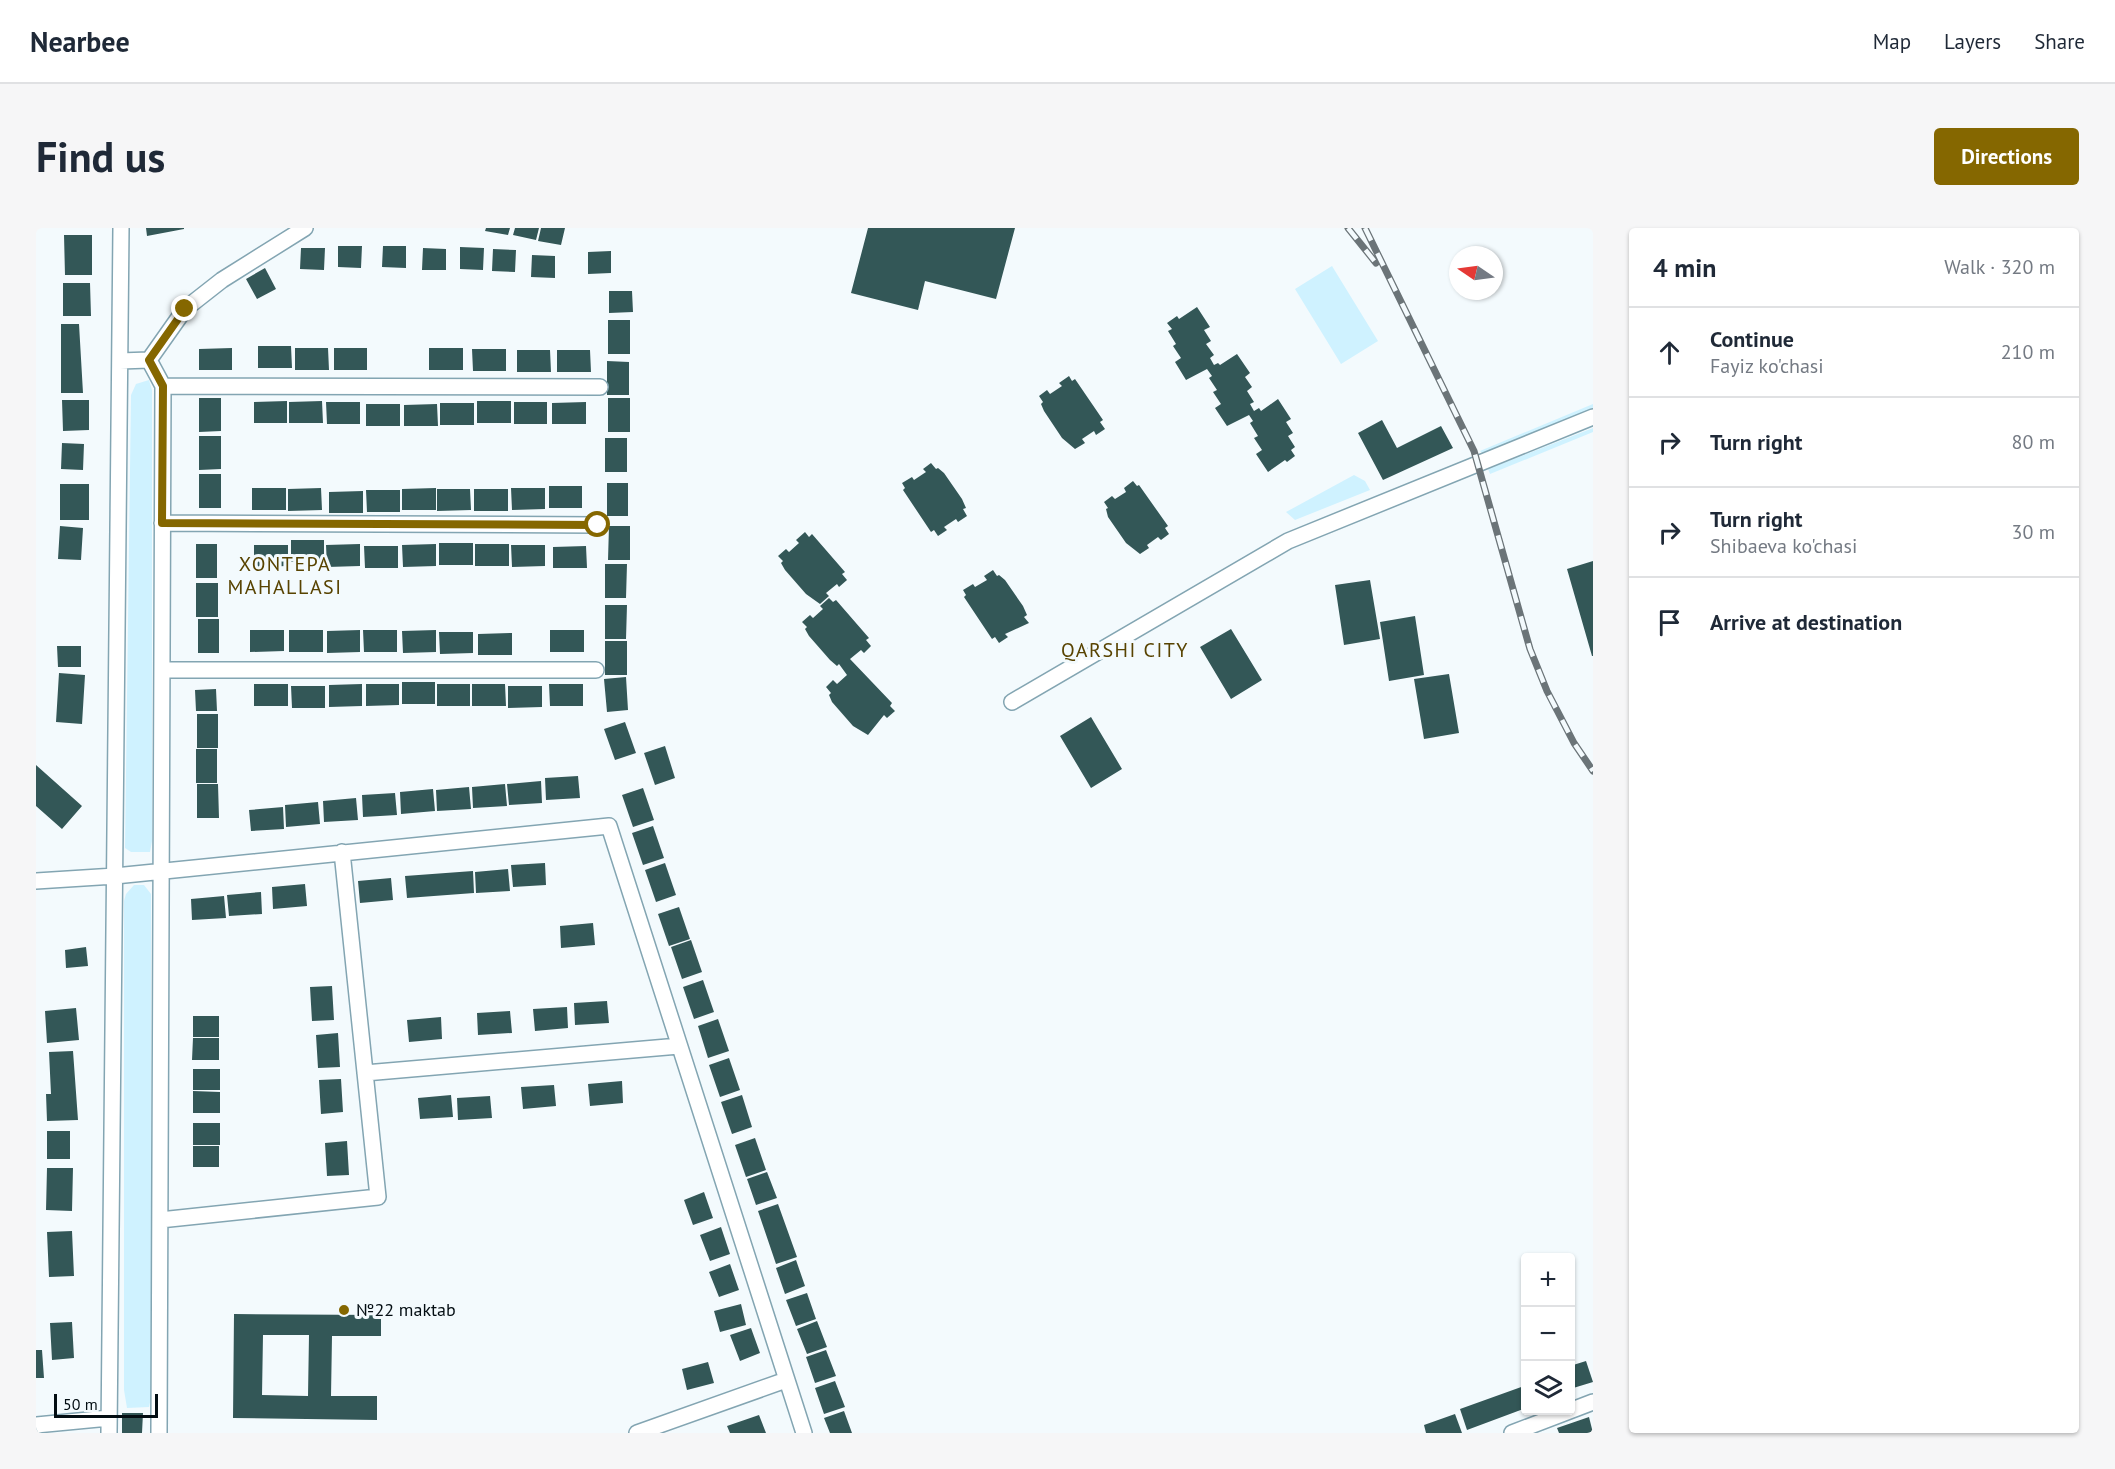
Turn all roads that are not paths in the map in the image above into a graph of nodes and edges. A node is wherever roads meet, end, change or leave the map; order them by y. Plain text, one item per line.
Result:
1 (121, 228) edge
2 (305, 228) edge
3 (149, 360) junction
4 (120, 361) junction
5 (163, 386) junction
6 (600, 387) dead end
7 (1593, 417) edge
8 (162, 523) junction
9 (598, 525) dead end
10 (162, 670) junction
11 (596, 670) dead end
12 (1012, 702) dead end
13 (342, 852) junction
14 (161, 870) junction
15 (115, 876) junction
16 (36, 881) edge
17 (679, 1046) junction
18 (365, 1073) junction
19 (160, 1220) junction
20 (786, 1380) junction
21 (1593, 1402) edge
22 (36, 1425) edge
23 (109, 1426) edge
24 (159, 1433) edge
25 (637, 1433) edge
26 (804, 1433) edge
27 (1512, 1433) edge

1 - 4 street
2 - 3 street
3 - 4 street
3 - 5 street
4 - 15 street
5 - 6 street
5 - 8 street
7 - 12 street
8 - 9 street
8 - 10 street
10 - 11 street
10 - 14 street
13 - 14 street
13 - 17 street
13 - 18 street
14 - 15 street
14 - 19 street
15 - 16 street
15 - 23 street
17 - 18 street
17 - 20 street
18 - 19 street
19 - 24 street
20 - 25 street
20 - 26 street
21 - 27 street
22 - 23 street

